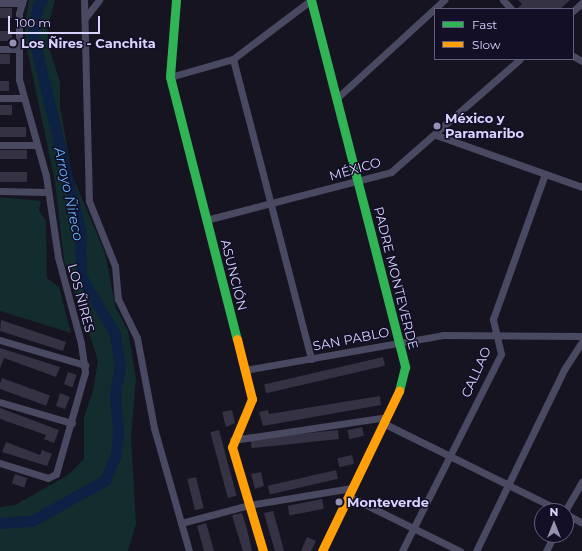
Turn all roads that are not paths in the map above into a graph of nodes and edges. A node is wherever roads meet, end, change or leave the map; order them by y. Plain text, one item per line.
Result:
1 (84, 0) edge
2 (99, 0) edge
3 (176, 0) edge
4 (311, 0) edge
5 (444, 0) edge
6 (503, 0) edge
7 (22, 2) edge
8 (0, 3) edge
9 (582, 3) edge
10 (435, 8) edge
11 (510, 8) edge
12 (434, 9) edge
13 (574, 10) edge
14 (85, 18) junction
15 (0, 49) edge
16 (18, 49) junction
17 (233, 59) junction
18 (519, 60) edge
19 (170, 77) junction
20 (0, 98) edge
21 (24, 98) junction
22 (336, 99) junction
23 (436, 135) junction
24 (0, 145) edge
25 (37, 145) junction
26 (546, 174) junction
27 (358, 182) junction
28 (582, 187) edge
29 (0, 191) edge
30 (48, 192) junction
31 (272, 203) junction
32 (206, 220) junction
33 (494, 333) junction
34 (582, 336) edge
35 (0, 340) edge
36 (399, 342) junction
37 (582, 342) edge
38 (311, 359) junction
39 (85, 365) junction
40 (245, 370) junction
41 (0, 402) edge
42 (384, 420) junction
43 (72, 423) junction
44 (233, 440) junction
45 (449, 455) junction
46 (0, 463) edge
47 (582, 481) edge
48 (509, 483) junction
49 (350, 492) junction
50 (546, 503) edge
51 (571, 503) edge
52 (249, 505) junction
53 (181, 523) junction
54 (412, 529) junction
55 (189, 551) edge
56 (262, 551) edge
57 (322, 551) edge
58 (402, 551) edge
59 (460, 551) edge
60 (476, 551) edge

1 - 14 street
2 - 14 street
3 - 19 street, ASUNCIÓN
4 - 17 street
4 - 22 street, PADRE MONTEVERDE
5 - 10 street
6 - 11 street
7 - 8 street
7 - 16 street, LOS ÑIRES
9 - 13 street
12 - 22 street
14 - 53 street
15 - 16 street
16 - 21 street, LOS ÑIRES
17 - 19 street
17 - 31 street
18 - 23 street, MÉXICO
19 - 32 street, ASUNCIÓN
20 - 21 street
21 - 25 street, LOS ÑIRES
22 - 27 street, PADRE MONTEVERDE
23 - 26 street
23 - 27 street, MÉXICO
24 - 25 street
25 - 30 street, LOS ÑIRES
26 - 28 street
26 - 33 street, CALLAO
27 - 31 street, MÉXICO
27 - 36 street, PADRE MONTEVERDE
29 - 30 street
30 - 39 street, LOS ÑIRES
31 - 32 street, MÉXICO
31 - 38 street
32 - 40 street, ASUNCIÓN
33 - 34 street, SAN PABLO
33 - 36 street, SAN PABLO
33 - 45 street, CALLAO
35 - 39 street
36 - 38 street, SAN PABLO
36 - 42 street, PADRE MONTEVERDE
37 - 48 street
38 - 40 street, SAN PABLO
39 - 43 street, LOS ÑIRES
40 - 44 street, ASUNCIÓN
41 - 43 street
42 - 44 street
42 - 45 street
42 - 49 street, PADRE MONTEVERDE
43 - 46 street, LOS ÑIRES
44 - 52 street
45 - 48 street
45 - 54 street, CALLAO
47 - 51 street
48 - 50 street
48 - 60 street
49 - 52 street
49 - 54 street
49 - 57 street, PADRE MONTEVERDE
52 - 53 street
52 - 56 street
53 - 55 street
54 - 58 street, CALLAO
54 - 59 street

